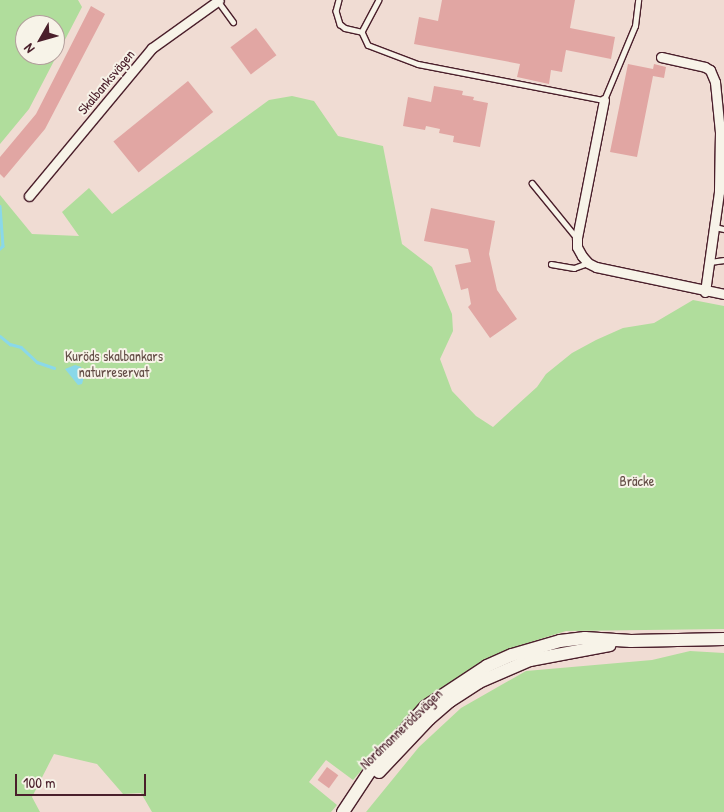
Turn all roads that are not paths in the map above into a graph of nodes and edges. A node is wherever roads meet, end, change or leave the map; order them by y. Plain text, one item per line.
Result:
1 (218, 0) edge
2 (338, 0) edge
3 (379, 0) edge
4 (638, 0) edge
5 (233, 22) dead end
6 (362, 32) junction
7 (661, 57) dead end
8 (604, 100) junction
9 (532, 183) dead end
10 (28, 196) dead end
11 (720, 228) edge
12 (577, 238) junction
13 (724, 260) edge
14 (710, 262) junction
15 (551, 264) dead end
16 (588, 264) junction
17 (705, 292) junction
18 (724, 294) edge
19 (724, 639) edge
20 (343, 812) edge

1 - 5 lane
1 - 10 street, Skalbanksvägen
2 - 6 lane
3 - 6 lane
4 - 8 lane
6 - 8 lane
7 - 11 street
8 - 12 street
9 - 12 lane
11 - 14 street
12 - 16 street
13 - 14 lane
14 - 17 street
15 - 16 lane
16 - 17 street
17 - 18 street
19 - 20 main road, Nordmannerödsvägen

